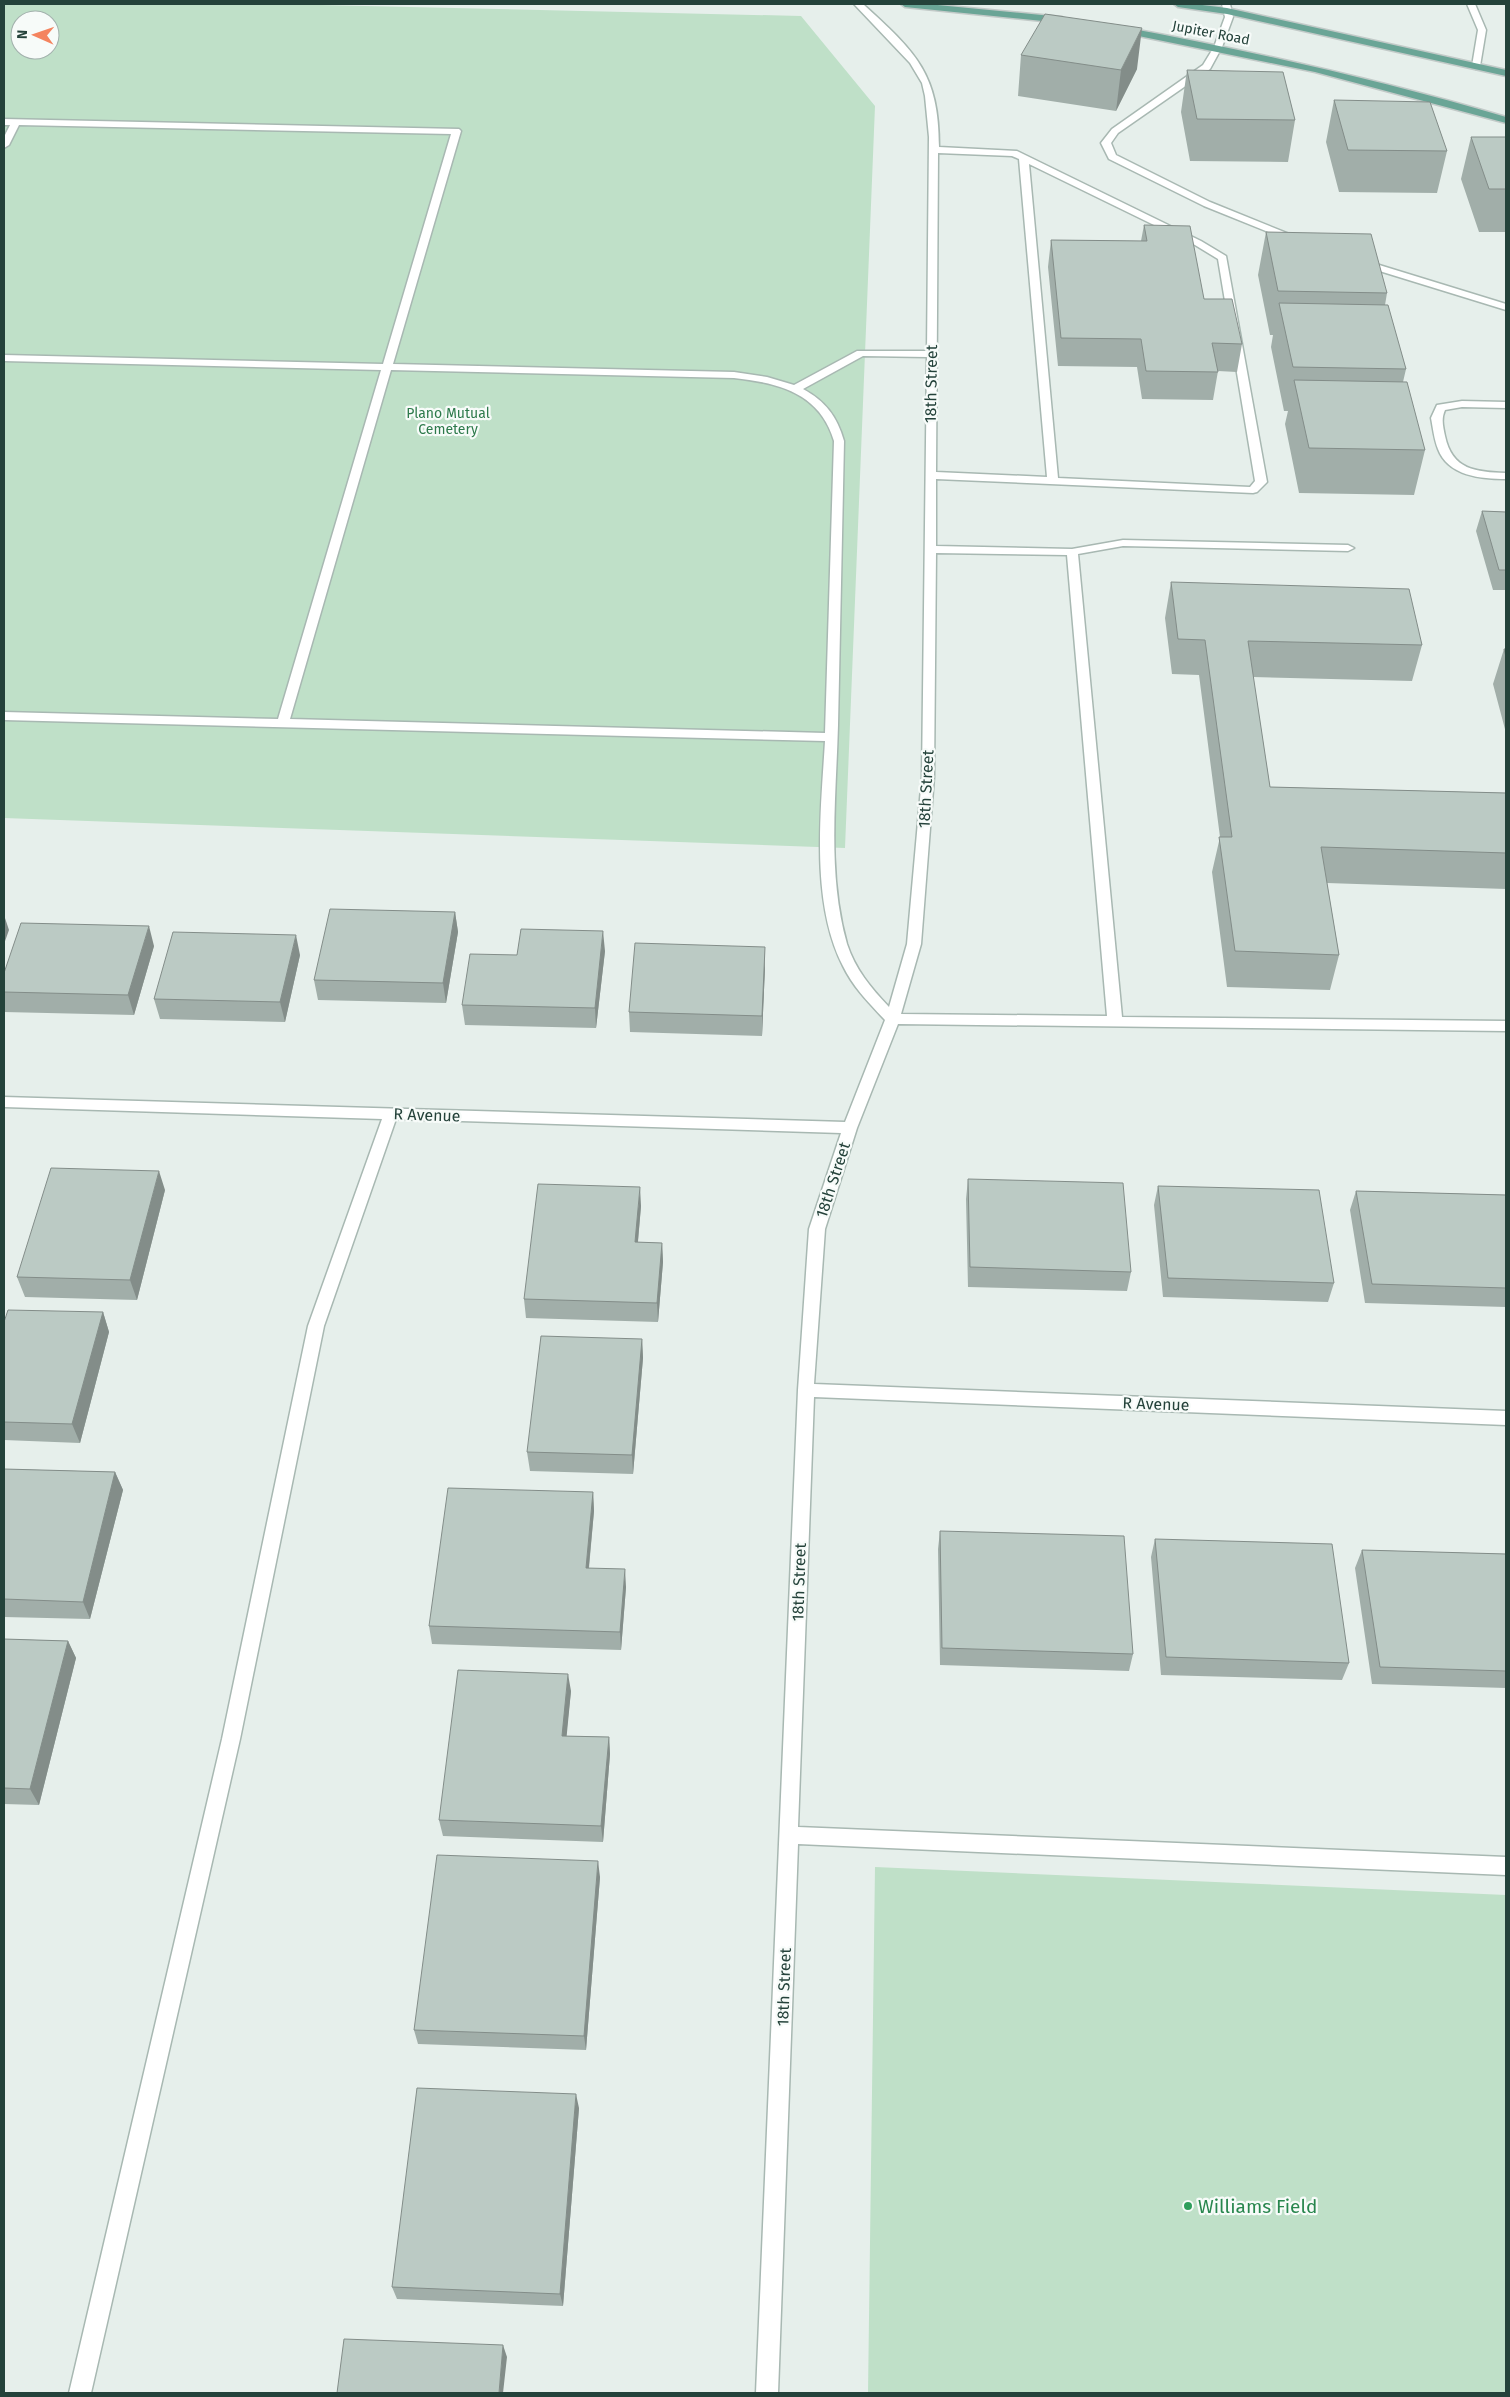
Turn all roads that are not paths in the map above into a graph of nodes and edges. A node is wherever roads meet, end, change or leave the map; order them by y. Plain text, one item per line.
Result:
1 (858, 4) edge
2 (904, 4) edge
3 (1178, 4) edge
4 (1471, 4) edge
5 (1226, 7) edge
6 (1074, 22) edge
7 (1116, 29) edge
8 (1218, 47) junction
9 (1476, 66) junction
10 (1506, 74) edge
11 (1506, 120) edge
12 (4, 122) edge
13 (16, 122) junction
14 (4, 144) edge
15 (933, 150) junction
16 (1024, 158) junction
17 (1307, 244) edge
18 (1353, 260) edge
19 (1506, 307) edge
20 (932, 354) junction
21 (4, 358) edge
22 (387, 366) junction
23 (794, 389) junction
24 (1506, 406) edge
25 (930, 475) junction
26 (1506, 476) edge
27 (1053, 481) junction
28 (1348, 548) dead end
29 (930, 549) junction
30 (1072, 552) junction
31 (4, 716) edge
32 (283, 723) junction
33 (831, 737) junction
34 (893, 1018) junction
35 (1115, 1022) junction
36 (1506, 1026) edge
37 (4, 1102) edge
38 (391, 1114) junction
39 (850, 1128) junction
40 (806, 1390) junction
41 (1506, 1418) edge
42 (790, 1835) junction
43 (1506, 1866) edge
44 (80, 2393) edge
45 (767, 2393) edge

1 - 15 street, 18th Street
2 - 6 main road
3 - 5 main road, Jupiter Road
4 - 9 street
5 - 8 street
5 - 9 main road, Jupiter Road
7 - 8 main road, Jupiter Road
8 - 11 main road, Jupiter Road
8 - 17 street
9 - 10 main road, Jupiter Road
12 - 13 street
13 - 14 street
13 - 22 street
15 - 16 street
15 - 20 street, 18th Street
16 - 27 street
16 - 27 street
18 - 19 street
20 - 23 street
20 - 25 street, 18th Street
21 - 22 street
22 - 23 street
22 - 32 street
23 - 33 street
24 - 26 street
25 - 27 street
25 - 29 street, 18th Street
28 - 30 street
29 - 30 street
29 - 34 street, 18th Street
30 - 35 street
31 - 32 street
32 - 33 street
33 - 34 street
34 - 35 street
34 - 39 street, 18th Street
35 - 36 street
37 - 38 street, R Avenue
38 - 39 street, R Avenue
38 - 44 street
39 - 40 street, 18th Street
40 - 41 street, R Avenue
40 - 42 street, 18th Street
42 - 43 street
42 - 45 street, 18th Street

